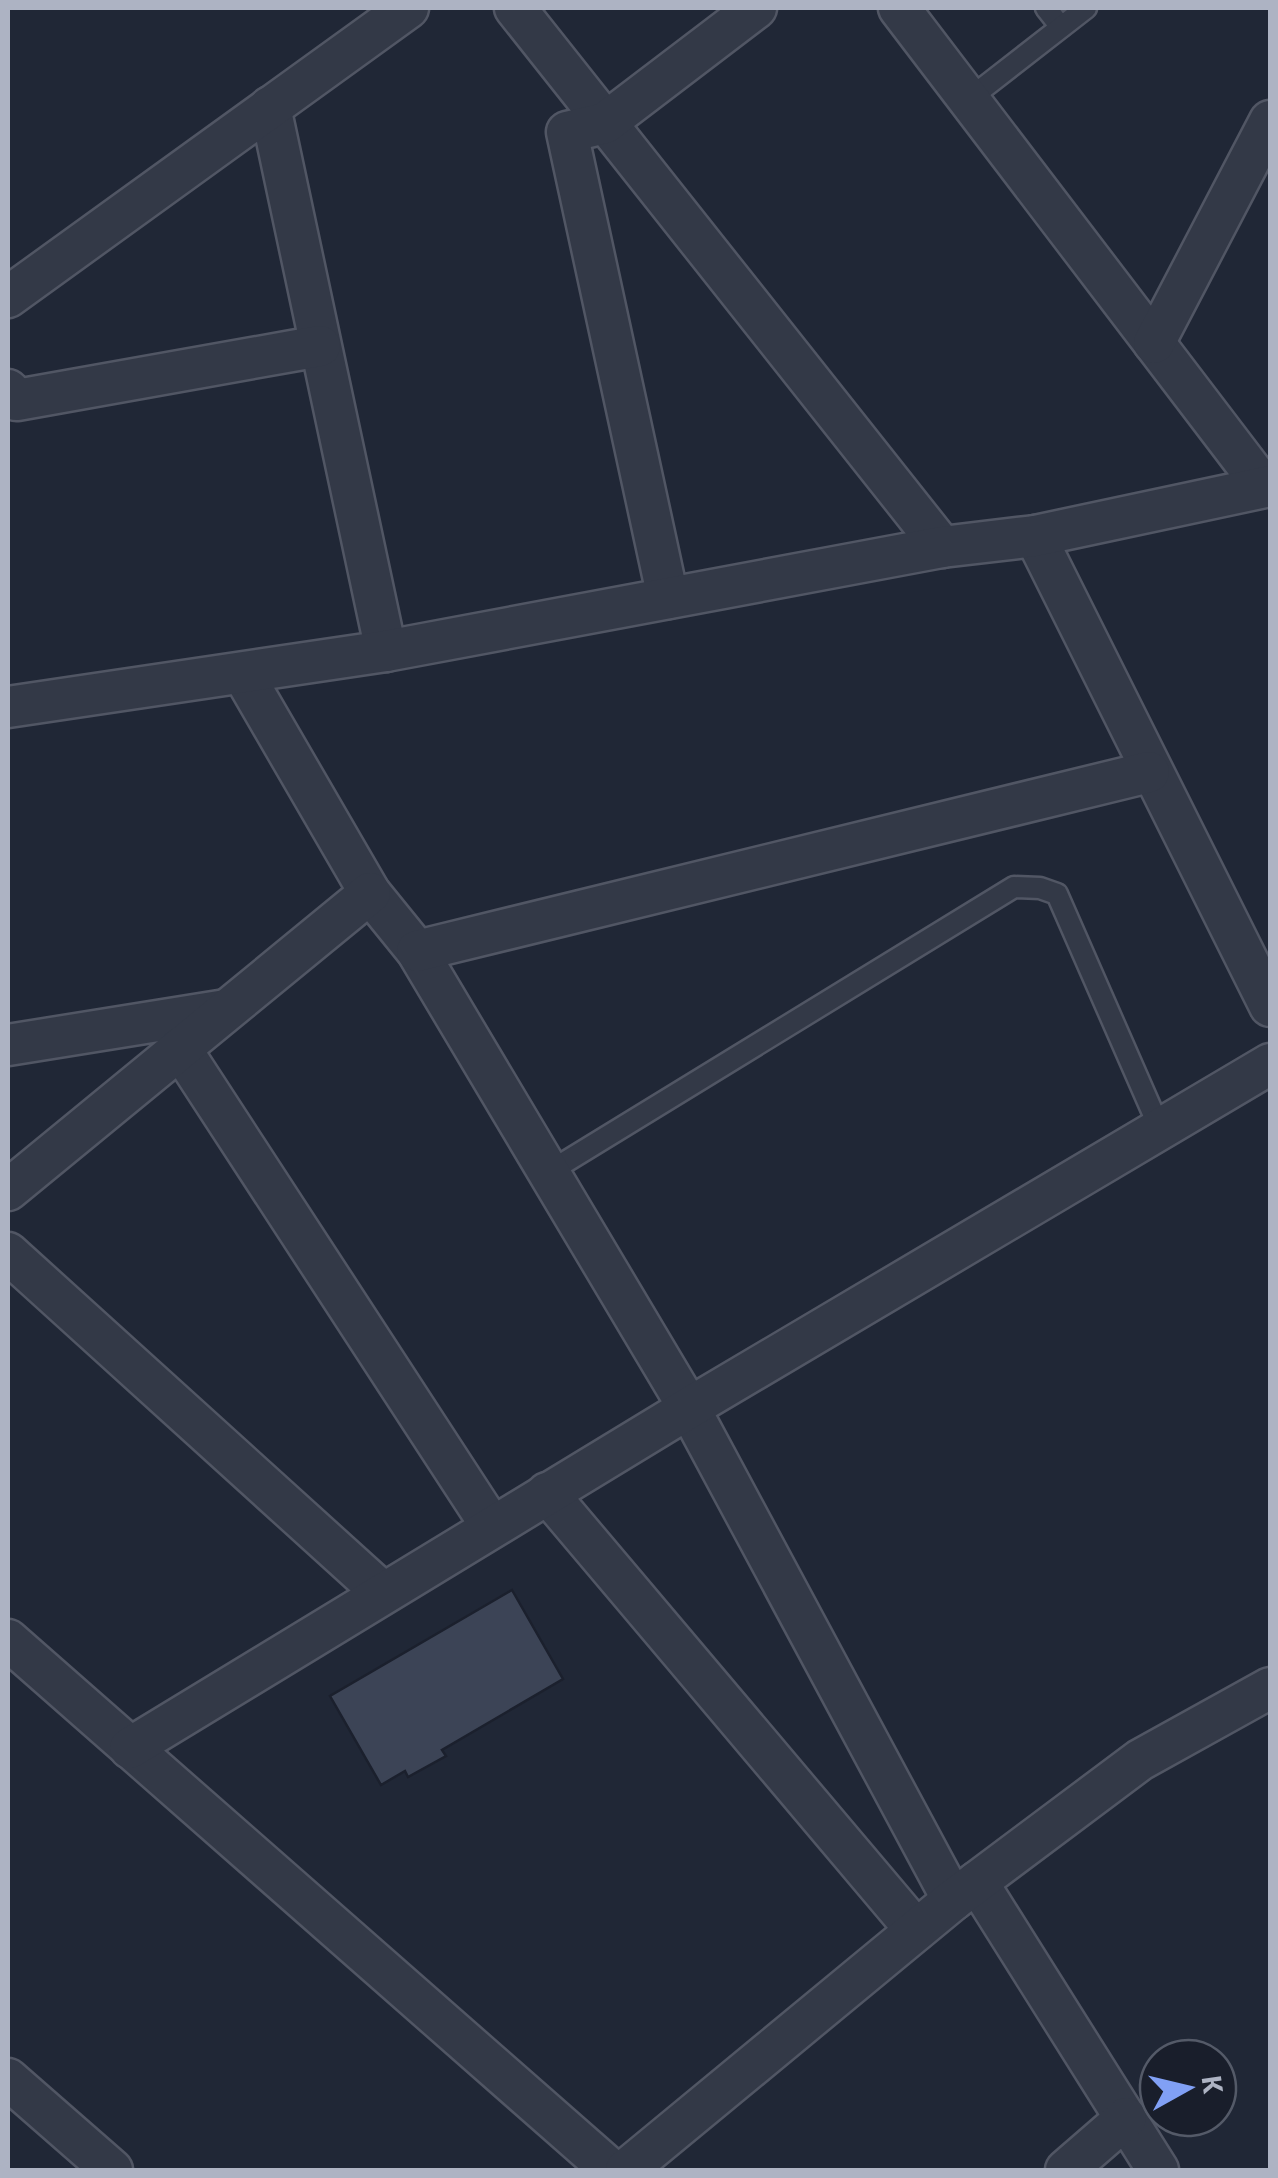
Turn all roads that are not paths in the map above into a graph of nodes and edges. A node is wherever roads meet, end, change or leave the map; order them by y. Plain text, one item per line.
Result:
1 (408, 8) edge
2 (515, 8) edge
3 (756, 8) edge
4 (899, 8) edge
5 (1046, 8) edge
6 (1086, 8) edge
7 (1061, 27) junction
8 (968, 99) junction
9 (270, 108) junction
10 (1270, 121) edge
11 (605, 124) junction
12 (8, 297) edge
13 (1154, 344) junction
14 (320, 346) junction
15 (11, 397) edge
16 (1267, 486) edge
17 (1035, 536) junction
18 (942, 547) junction
19 (668, 598) junction
20 (386, 650) junction
21 (243, 674) junction
22 (8, 707) edge
23 (1149, 772) junction
24 (370, 892) junction
25 (417, 950) junction
26 (1270, 1006) edge
27 (230, 1009) junction
28 (8, 1046) edge
29 (180, 1048) junction
30 (1270, 1064) edge
31 (1160, 1129) junction
32 (549, 1172) junction
33 (8, 1190) edge
34 (8, 1253) edge
35 (688, 1408) junction
36 (547, 1492) junction
37 (492, 1527) junction
38 (384, 1593) junction
39 (8, 1640) edge
40 (1270, 1688) edge
41 (130, 1748) junction
42 (965, 1891) junction
43 (916, 1930) junction
44 (8, 2079) edge
45 (1126, 2118) junction
46 (112, 2170) edge
47 (612, 2170) edge
48 (626, 2170) edge
49 (1066, 2170) edge
50 (1158, 2170) edge

1 - 9 street
2 - 11 street
3 - 11 street
4 - 8 street
5 - 7 lane
6 - 7 lane
7 - 8 lane
8 - 13 street
9 - 12 street
9 - 14 street
10 - 13 street
11 - 18 street
11 - 19 street
13 - 16 street
14 - 15 street
14 - 20 street
16 - 17 street
17 - 18 street
17 - 23 street
18 - 19 street
19 - 20 street
20 - 21 street
21 - 22 street
21 - 24 street
23 - 25 street
23 - 26 street
24 - 25 street
24 - 27 street
25 - 32 street
27 - 28 street
27 - 29 street
29 - 33 street
29 - 37 street
30 - 31 street
31 - 32 lane
31 - 35 street
32 - 35 street
34 - 38 street
35 - 36 street
35 - 42 street
36 - 37 street
36 - 43 street
37 - 38 street
38 - 41 street
39 - 41 street
40 - 42 street
41 - 47 street
42 - 43 street
42 - 45 street
43 - 48 street
44 - 46 street
45 - 49 street
45 - 50 street

